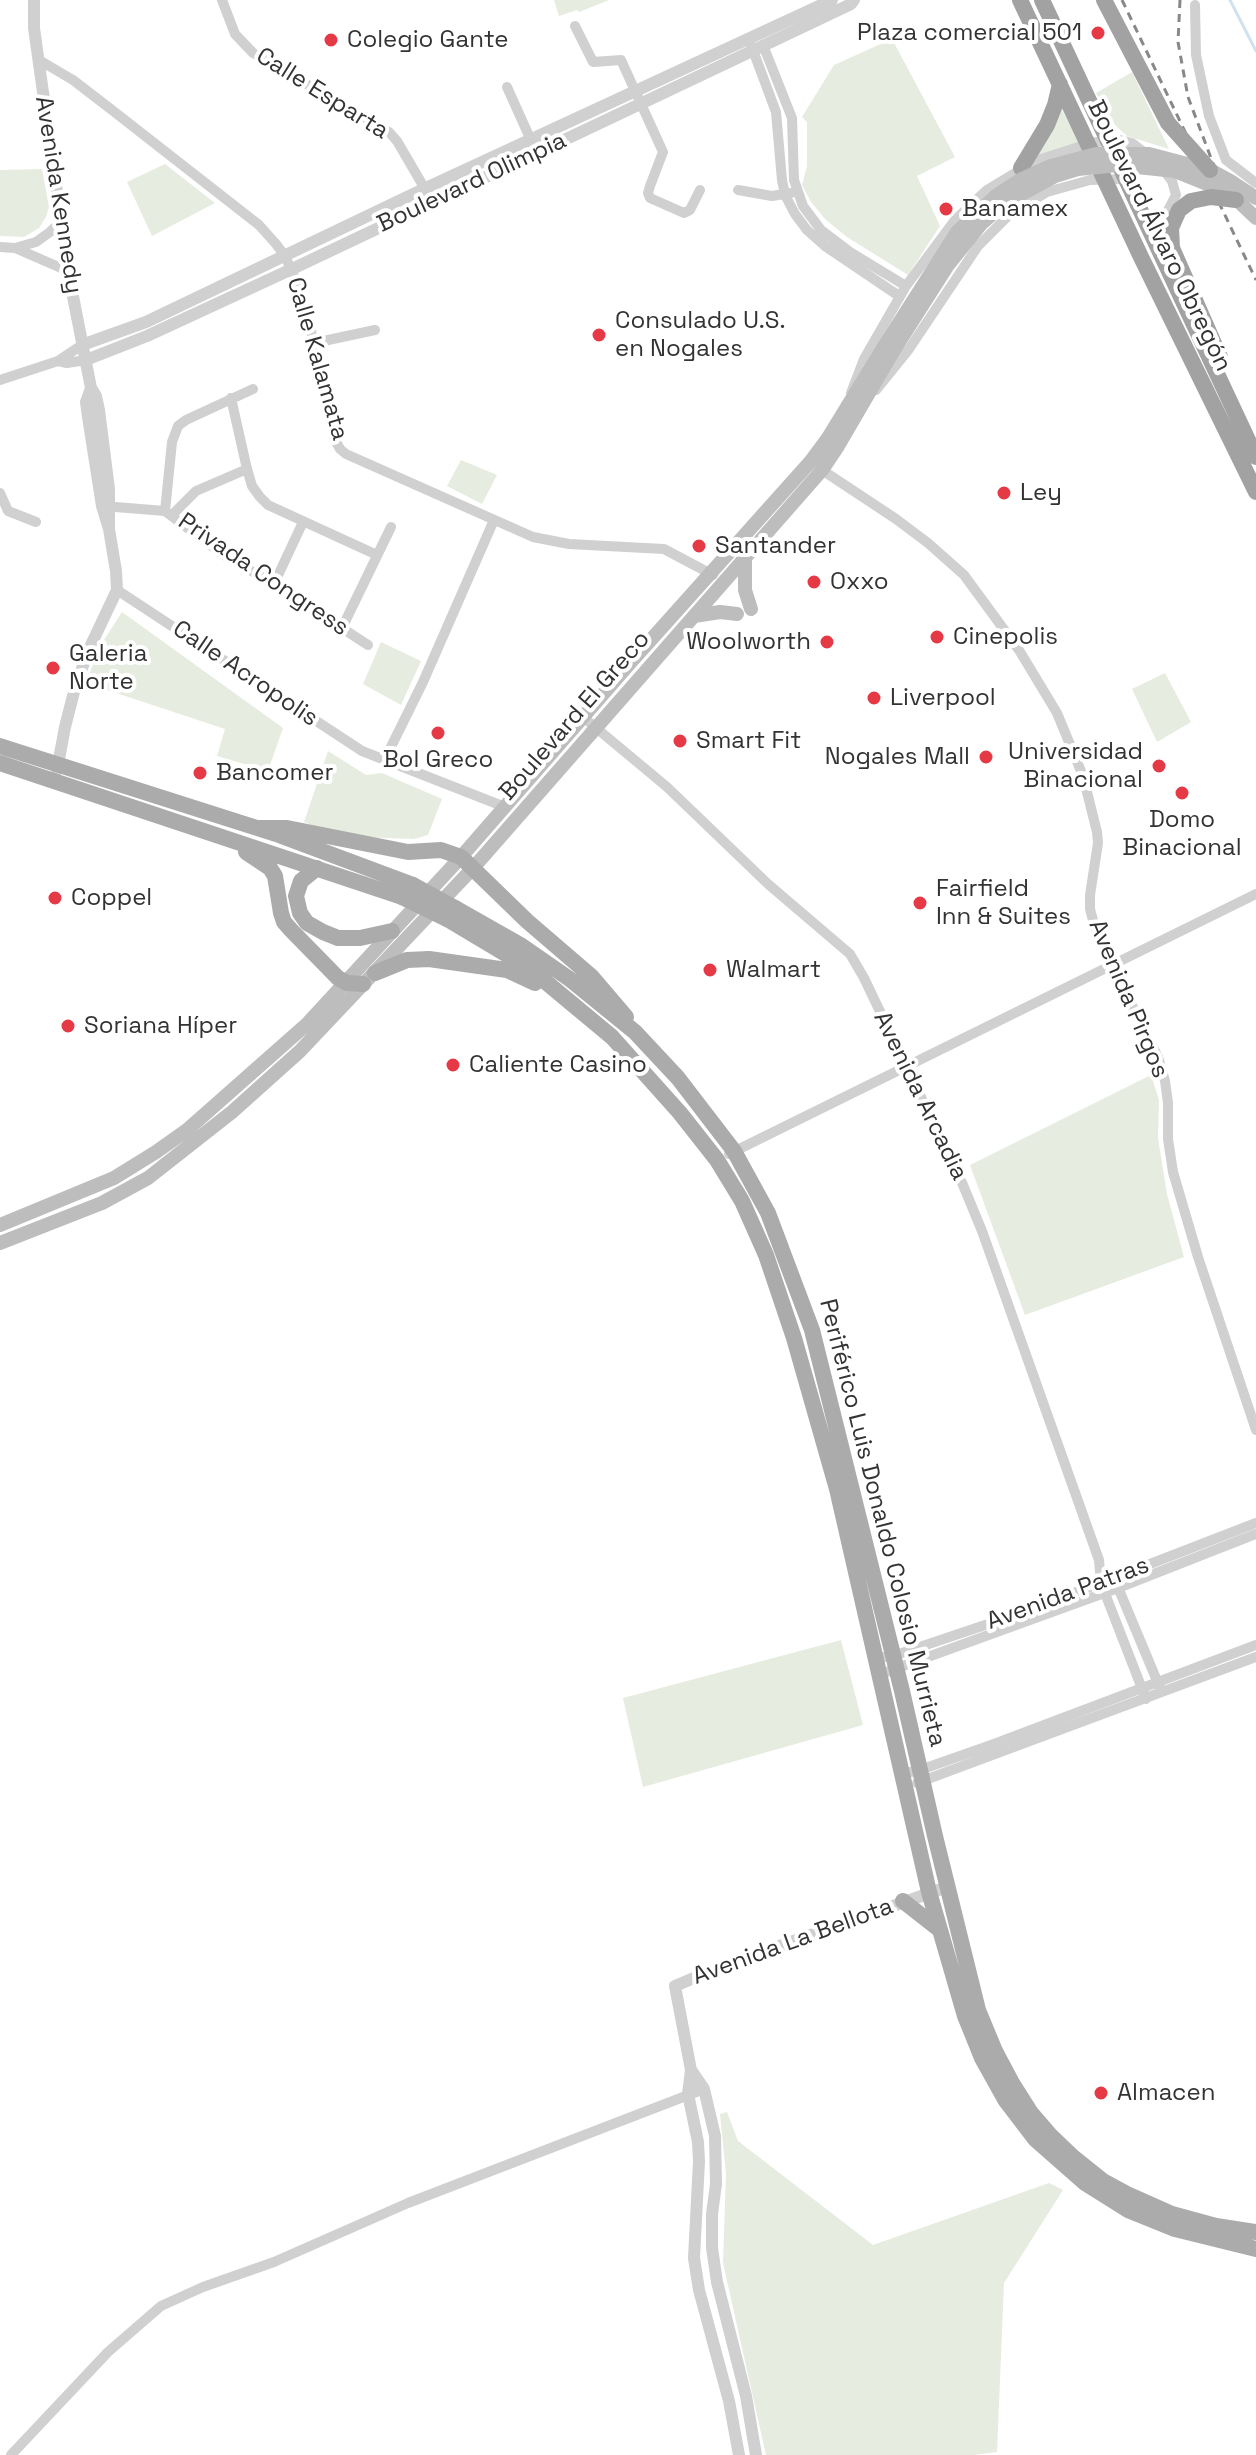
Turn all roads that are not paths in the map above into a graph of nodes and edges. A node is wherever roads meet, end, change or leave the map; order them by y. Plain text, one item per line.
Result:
1 (34, 0) edge
2 (222, 0) edge
3 (832, 0) edge
4 (854, 0) edge
5 (1020, 0) edge
6 (1042, 0) edge
7 (1104, 0) edge
8 (1195, 5) dead end
9 (575, 26) dead end
10 (755, 44) junction
11 (39, 60) junction
12 (1060, 84) junction
13 (507, 87) dead end
14 (639, 98) junction
15 (785, 98) junction
16 (773, 102) junction
17 (1088, 144) junction
18 (534, 146) junction
19 (1116, 159) junction
20 (1021, 168) junction
21 (1210, 170) junction
22 (1105, 180) junction
23 (1256, 183) edge
24 (426, 188) junction
25 (700, 190) dead end
26 (738, 190) dead end
27 (791, 193) junction
28 (1256, 198) edge
29 (1236, 200) junction
30 (432, 201) junction
31 (1256, 218) edge
32 (61, 221) junction
33 (1153, 239) junction
34 (0, 247) edge
35 (15, 248) junction
36 (285, 256) junction
37 (292, 269) junction
38 (68, 271) junction
39 (906, 286) junction
40 (899, 296) junction
41 (375, 330) dead end
42 (314, 343) junction
43 (82, 345) junction
44 (86, 360) junction
45 (58, 361) junction
46 (0, 380) edge
47 (253, 389) dead end
48 (231, 398) junction
49 (852, 410) junction
50 (1254, 454) edge
51 (817, 466) junction
52 (247, 469) junction
53 (1256, 492) edge
54 (0, 493) edge
55 (106, 506) junction
56 (168, 513) junction
57 (494, 520) junction
58 (36, 522) dead end
59 (303, 522) junction
60 (391, 527) dead end
61 (377, 555) junction
62 (745, 558) junction
63 (707, 578) junction
64 (274, 584) junction
65 (719, 589) junction
66 (117, 590) junction
67 (694, 616) junction
68 (342, 628) junction
69 (368, 645) dead end
70 (583, 717) junction
71 (595, 728) junction
72 (0, 746) edge
73 (379, 759) junction
74 (0, 763) edge
75 (56, 773) junction
76 (505, 807) junction
77 (258, 828) junction
78 (221, 836) junction
79 (468, 862) junction
80 (317, 868) junction
81 (407, 891) junction
82 (1256, 894) edge
83 (451, 913) junction
84 (392, 931) junction
85 (1111, 964) junction
86 (362, 980) junction
87 (580, 1010) junction
88 (635, 1032) junction
89 (905, 1067) junction
90 (734, 1151) junction
91 (717, 1160) junction
92 (0, 1225) edge
93 (0, 1243) edge
94 (1256, 1430) edge
95 (1256, 1523) edge
96 (1256, 1534) edge
97 (1099, 1560) junction
98 (1116, 1583) junction
99 (1103, 1588) junction
100 (1256, 1645) edge
101 (1256, 1657) edge
102 (887, 1664) junction
103 (1160, 1688) junction
104 (1144, 1694) junction
105 (921, 1776) junction
106 (902, 1781) junction
107 (947, 1887) junction
108 (929, 1892) junction
109 (903, 1901) junction
110 (941, 1931) junction
111 (691, 2070) junction
112 (704, 2089) junction
113 (688, 2094) junction
114 (1256, 2232) edge
115 (1256, 2249) edge
116 (746, 2396) junction
117 (729, 2401) junction
118 (11, 2455) edge
119 (739, 2455) edge
120 (756, 2455) edge

1 - 11 street, Avenida Kennedy
2 - 24 street, Calle Esparta
3 - 10 street, Boulevard Olimpia
4 - 10 street, Boulevard Olimpia
5 - 12 highway, Boulevard Álvaro Obregón
6 - 19 highway, Boulevard Álvaro Obregón
7 - 21 highway, bridge
8 - 23 street
9 - 14 street
10 - 14 street, Boulevard Olimpia
10 - 15 street
10 - 16 street
11 - 32 street, Avenida Kennedy
11 - 36 street, Calle Kalamata
12 - 17 highway, Boulevard Álvaro Obregón
12 - 20 highway
13 - 18 street
14 - 18 street, Boulevard Olimpia
14 - 25 street
15 - 16 street
15 - 27 street
16 - 27 street
17 - 19 street
17 - 20 street
17 - 22 highway, Boulevard Álvaro Obregón
18 - 24 street, Boulevard Olimpia
18 - 30 street, Boulevard Olimpia
19 - 21 main road, bridge
19 - 22 street
19 - 29 main road, bridge
19 - 33 highway, Boulevard Álvaro Obregón
19 - 33 street
19 - 49 main road, Boulevard El Greco, bridge
20 - 39 street
21 - 28 main road, bridge
22 - 49 street
22 - 53 highway, Boulevard Álvaro Obregón
24 - 30 street, Calle Esparta
24 - 36 street, Boulevard Olimpia
26 - 27 street
27 - 39 street
27 - 40 street
29 - 31 main road, bridge
29 - 50 highway, bridge
30 - 37 street, Boulevard Olimpia
32 - 35 street
32 - 38 street, Avenida Kennedy
33 - 50 highway, Boulevard Álvaro Obregón
34 - 35 street
35 - 38 street
36 - 37 street, Calle Kalamata
36 - 43 street, Boulevard Olimpia
37 - 42 street, Calle Kalamata
37 - 44 street, Boulevard Olimpia
38 - 43 street, Avenida Kennedy
39 - 40 street
40 - 49 street
41 - 42 street
42 - 57 street, Calle Kalamata
43 - 44 street, Avenida Kennedy
43 - 45 street
44 - 45 street
44 - 55 street, Avenida Kennedy
45 - 46 street
47 - 48 street
48 - 52 street
48 - 56 street
49 - 51 main road, Boulevard El Greco
51 - 62 main road, Boulevard El Greco
51 - 63 main road, Boulevard El Greco
51 - 85 street, Avenida Pirgos
52 - 56 street
52 - 59 street
54 - 58 street
55 - 56 street, Privada Congress
55 - 66 street, Avenida Kennedy
56 - 64 street, Privada Congress
57 - 63 street, Calle Kalamata
57 - 73 street
59 - 61 street
59 - 64 street
60 - 61 street
61 - 68 street
62 - 65 main road, Boulevard El Greco
62 - 67 main road
63 - 65 street, Calle Kalamata
63 - 70 main road, Boulevard El Greco
64 - 68 street, Privada Congress
65 - 67 main road, Boulevard El Greco
66 - 73 street, Calle Acropolis
66 - 75 street
67 - 71 main road, Boulevard El Greco
68 - 69 street, Privada Congress
70 - 71 street, Avenida Arcadia
70 - 76 main road, Boulevard El Greco
71 - 79 main road, Boulevard El Greco
71 - 89 street, Avenida Arcadia
72 - 75 main road, Periférico Luis Donaldo Colosio Murrieta
73 - 76 street, Calle Acropolis
74 - 75 main road, Periférico Luis Donaldo Colosio Murrieta
75 - 77 main road, Periférico Luis Donaldo Colosio Murrieta
75 - 78 main road, Periférico Luis Donaldo Colosio Murrieta
76 - 79 main road, Boulevard El Greco
77 - 79 main road
77 - 81 main road, Periférico Luis Donaldo Colosio Murrieta
78 - 80 main road, Periférico Luis Donaldo Colosio Murrieta
78 - 86 main road
79 - 84 main road, Boulevard El Greco
79 - 86 main road, Boulevard El Greco
79 - 88 main road
80 - 81 main road, Periférico Luis Donaldo Colosio Murrieta
80 - 84 main road
81 - 83 main road, Periférico Luis Donaldo Colosio Murrieta, bridge
82 - 85 street
83 - 87 main road, Periférico Luis Donaldo Colosio Murrieta
83 - 88 main road, Periférico Luis Donaldo Colosio Murrieta
84 - 86 main road, Boulevard El Greco
85 - 89 street
85 - 94 street, Avenida Pirgos
86 - 87 main road
86 - 92 main road, Boulevard El Greco
86 - 93 main road, Boulevard El Greco
87 - 91 main road, Periférico Luis Donaldo Colosio Murrieta
88 - 90 main road, Periférico Luis Donaldo Colosio Murrieta
89 - 90 street
89 - 97 street, Avenida Arcadia
90 - 91 street
90 - 102 main road, Periférico Luis Donaldo Colosio Murrieta
91 - 102 main road, Periférico Luis Donaldo Colosio Murrieta
95 - 98 street, Avenida Patras
96 - 98 street, Avenida Patras
97 - 98 street, Avenida Arcadia
97 - 99 street, Avenida Arcadia
98 - 99 street, Avenida Patras
98 - 103 street, Avenida Arcadia
99 - 102 street, Avenida Patras
99 - 104 street, Avenida Arcadia
100 - 103 street
101 - 103 street
102 - 105 main road, Periférico Luis Donaldo Colosio Murrieta
102 - 106 main road, Periférico Luis Donaldo Colosio Murrieta
103 - 104 street
104 - 105 street
105 - 106 street
105 - 107 main road, Periférico Luis Donaldo Colosio Murrieta
106 - 108 main road, Periférico Luis Donaldo Colosio Murrieta
107 - 108 street, Avenida La Bellota
107 - 114 main road, Periférico Luis Donaldo Colosio Murrieta
108 - 109 street, Avenida La Bellota
108 - 110 main road, Periférico Luis Donaldo Colosio Murrieta
109 - 110 main road
109 - 111 street, Avenida La Bellota
110 - 115 main road, Periférico Luis Donaldo Colosio Murrieta
111 - 112 street
111 - 113 street
112 - 113 street
112 - 116 street
113 - 117 street
113 - 118 street
116 - 117 street
116 - 120 street
117 - 119 street

